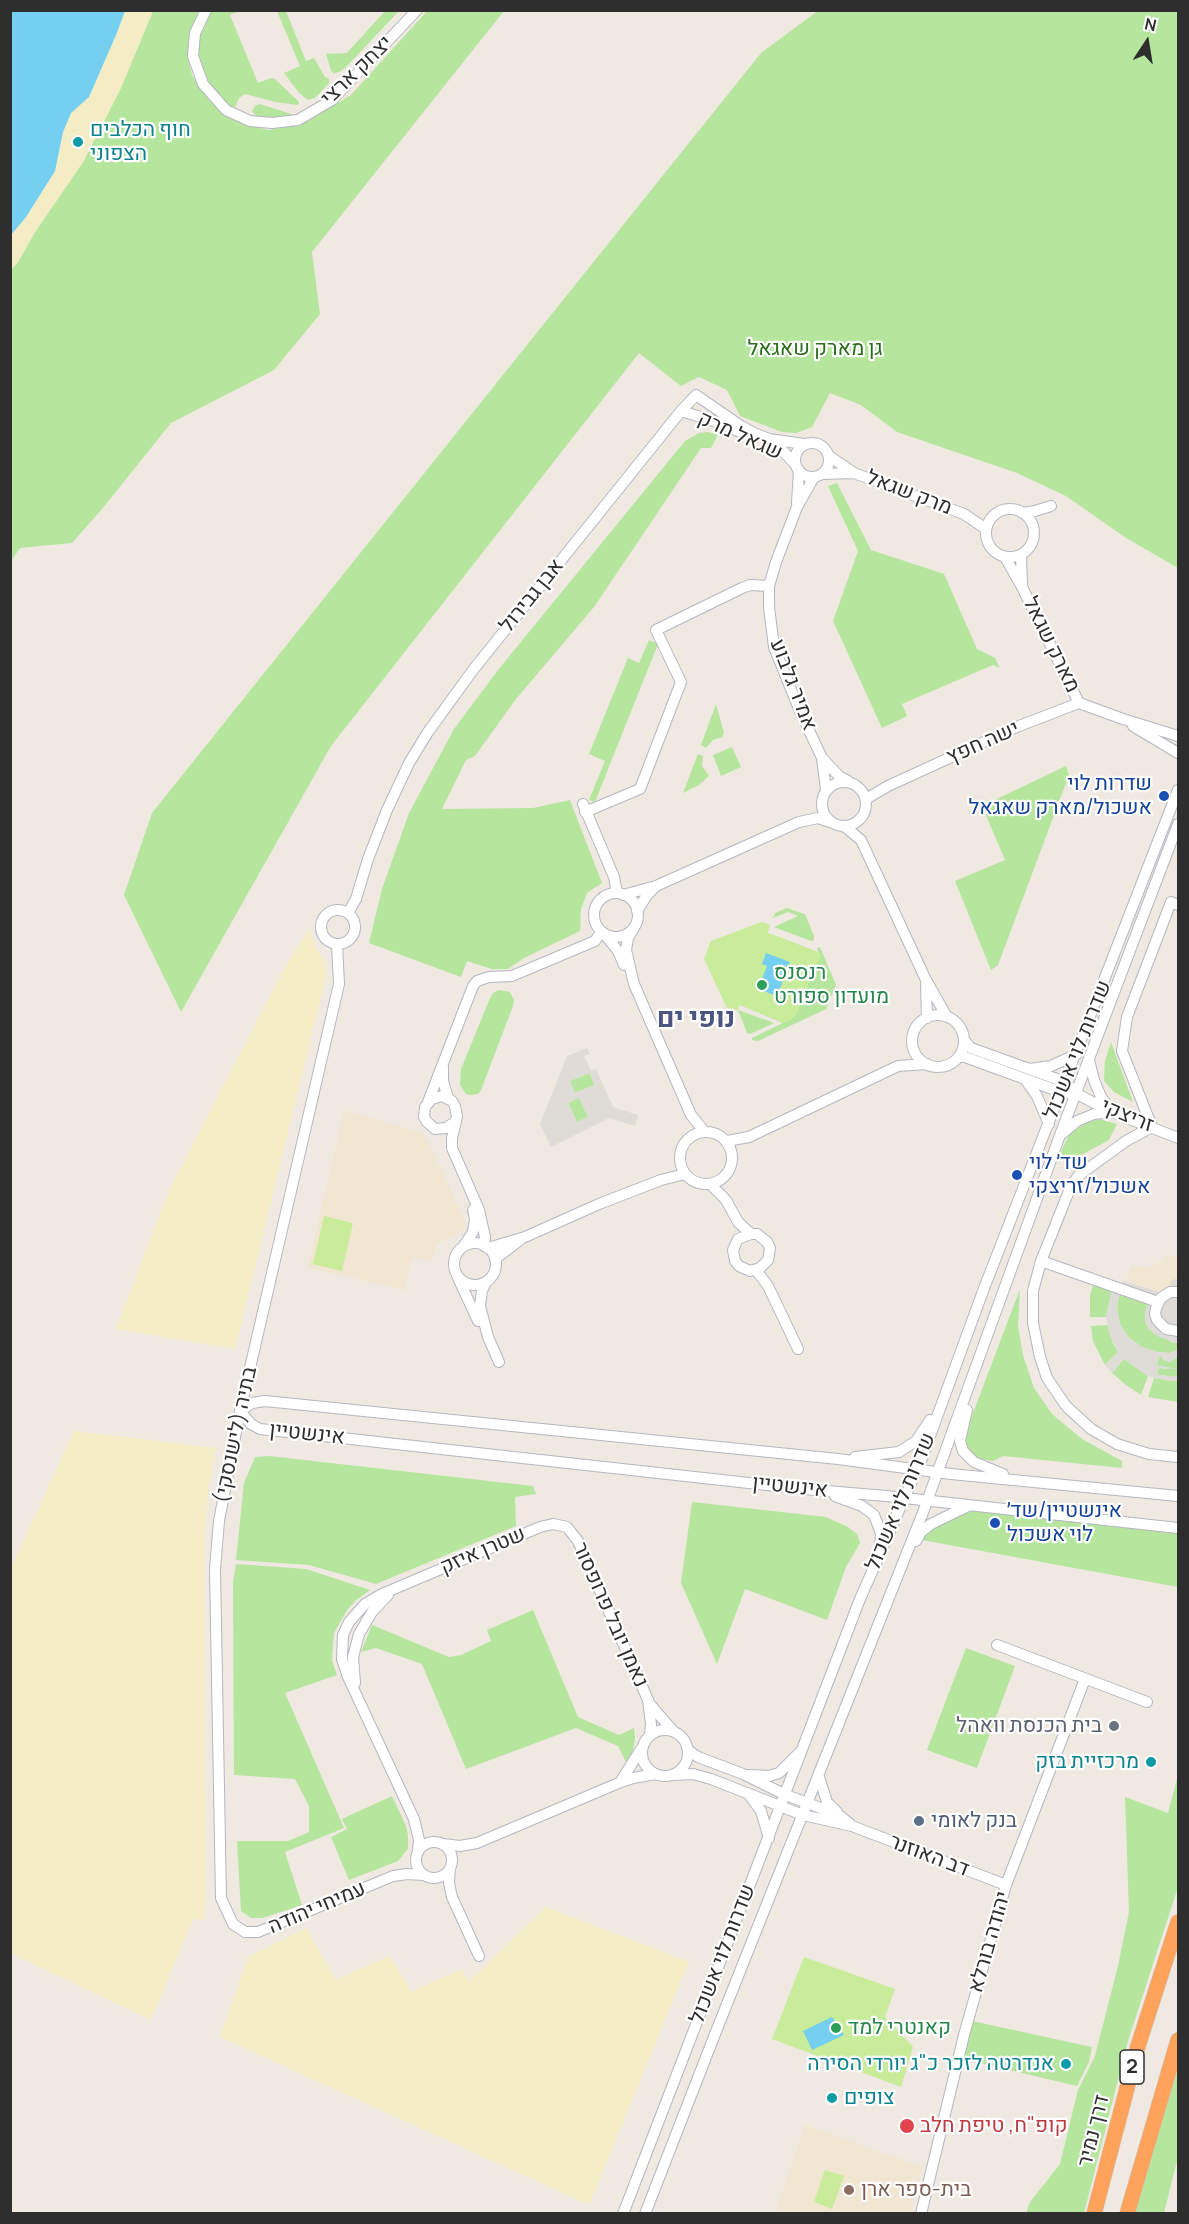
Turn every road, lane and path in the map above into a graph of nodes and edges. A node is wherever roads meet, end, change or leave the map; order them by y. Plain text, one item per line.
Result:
1 (206, 10) edge
2 (417, 10) edge
3 (696, 395) joint
4 (681, 411) junction
5 (804, 444) junction
6 (829, 456) junction
7 (797, 467) junction
8 (854, 473) junction
9 (818, 475) junction
10 (1051, 506) dead end
11 (797, 507) junction
12 (964, 514) junction
13 (1029, 515) junction
14 (993, 516) junction
15 (986, 529) junction
16 (1021, 555) junction
17 (1005, 557) junction
18 (769, 586) junction
19 (1023, 588) junction
20 (1079, 703) junction
21 (1123, 719) junction
22 (1179, 736) edge
23 (1179, 753) edge
24 (822, 758) junction
25 (848, 781) junction
26 (888, 786) junction
27 (860, 788) junction
28 (1179, 790) edge
29 (824, 794) junction
30 (866, 799) junction
31 (862, 817) junction
32 (799, 822) junction
33 (1179, 824) edge
34 (839, 825) junction
35 (861, 840) junction
36 (657, 886) junction
37 (620, 894) junction
38 (1175, 904) edge
39 (637, 911) junction
40 (348, 913) junction
41 (634, 928) junction
42 (603, 933) junction
43 (337, 944) junction
44 (926, 980) junction
45 (634, 984) junction
46 (947, 1017) junction
47 (927, 1018) junction
48 (964, 1040) junction
49 (912, 1044) junction
50 (1077, 1054) junction
51 (958, 1057) junction
52 (1089, 1060) junction
53 (443, 1064) junction
54 (927, 1064) junction
55 (898, 1066) junction
56 (1026, 1074) junction
57 (1063, 1087) junction
58 (1077, 1094) junction
59 (448, 1098) junction
60 (428, 1102) junction
61 (1112, 1112) junction
62 (690, 1115) junction
63 (457, 1116) junction
64 (1049, 1124) junction
65 (1152, 1127) junction
66 (435, 1129) junction
67 (704, 1131) junction
68 (692, 1135) junction
69 (1060, 1135) junction
70 (749, 1137) junction
71 (1179, 1138) edge
72 (727, 1141) junction
73 (732, 1159) junction
74 (679, 1161) junction
75 (685, 1174) junction
76 (724, 1177) junction
77 (661, 1180) junction
78 (710, 1184) junction
79 (726, 1200) junction
80 (738, 1222) junction
81 (750, 1234) junction
82 (525, 1236) junction
83 (738, 1239) junction
84 (463, 1247) junction
85 (486, 1247) junction
86 (495, 1259) junction
87 (1041, 1261) junction
88 (760, 1268) junction
89 (456, 1274) junction
90 (486, 1282) junction
91 (1179, 1292) edge
92 (1158, 1302) junction
93 (1179, 1331) edge
94 (488, 1337) junction
95 (798, 1349) dead end
96 (499, 1362) dead end
97 (975, 1371) junction
98 (944, 1396) junction
99 (240, 1411) junction
100 (1179, 1457) edge
101 (838, 1459) junction
102 (917, 1469) junction
103 (938, 1472) junction
104 (1029, 1480) junction
105 (803, 1489) junction
106 (1179, 1496) edge
107 (904, 1498) junction
108 (927, 1501) junction
109 (973, 1506) junction
110 (1179, 1528) edge
111 (572, 1531) joint
112 (906, 1556) junction
113 (880, 1557) junction
114 (997, 1644) dead end
115 (1085, 1679) junction
116 (648, 1700) junction
117 (1147, 1702) dead end
118 (673, 1731) junction
119 (650, 1735) junction
120 (642, 1748) junction
121 (804, 1748) junction
122 (688, 1749) junction
123 (656, 1774) junction
124 (743, 1774) junction
125 (672, 1775) junction
126 (819, 1777) junction
127 (621, 1782) junction
128 (748, 1794) junction
129 (786, 1795) junction
130 (807, 1803) junction
131 (781, 1807) junction
132 (802, 1815) junction
133 (839, 1815) junction
134 (414, 1819) junction
135 (852, 1826) junction
136 (769, 1838) junction
137 (440, 1843) junction
138 (477, 1843) junction
139 (417, 1853) junction
140 (450, 1867) junction
141 (393, 1876) junction
142 (428, 1876) junction
143 (1006, 1885) junction
144 (452, 1897) junction
145 (1179, 1922) edge
146 (240, 1930) joint
147 (479, 1956) dead end
148 (1179, 2040) edge
149 (623, 2214) edge
150 (645, 2214) edge
151 (921, 2214) edge
152 (1094, 2214) edge
153 (1127, 2214) edge

1 - 2 street, יצחק ארצי
3 - 4 street, אבן גבירול
3 - 5 street, שגאל מרק
4 - 7 street, שגאל מרק
4 - 40 street, אבן גבירול
5 - 6 street
5 - 7 street
6 - 8 street, מרק שגאל
6 - 9 street
7 - 9 street
7 - 11 street, אמיר גלבוע
8 - 9 street, מרק שגאל
8 - 12 street, מרק שגאל
9 - 11 street, אמיר גלבוע
10 - 13 street
11 - 18 street, אמיר גלבוע
12 - 14 street, מרק שגאל
12 - 15 street, מרק שגאל
13 - 14 street
13 - 16 street
14 - 15 street
15 - 17 street
16 - 17 street
16 - 19 street
17 - 19 street
18 - 24 street, אמיר גלבוע
18 - 37 street
19 - 20 street, מארק שגאל
20 - 21 street
20 - 26 street, ישה חפץ
21 - 22 street
21 - 23 street
24 - 25 street, אמיר גלבוע
24 - 29 street, אמיר גלבוע
25 - 27 street
25 - 29 street
26 - 27 street, ישה חפץ
26 - 30 street, ישה חפץ
27 - 30 street
28 - 50 street, שדרות לוי אשכול
29 - 32 street
29 - 34 street
30 - 31 street
31 - 34 street
31 - 35 street
32 - 34 street
32 - 36 street
33 - 52 street, שדרות לוי אשכול
34 - 35 street
35 - 44 street
36 - 37 street
36 - 39 street
37 - 39 street
37 - 42 street
38 - 65 street, שדרות לוי אשכול
39 - 41 street
40 - 43 street
40 - 43 street
41 - 42 street
41 - 45 street
42 - 45 street
42 - 53 street
43 - 99 street, בתיה (לישנסקי)
44 - 46 street
44 - 47 street
45 - 62 street
46 - 47 street
46 - 48 street
47 - 49 street
48 - 51 street
48 - 56 street
49 - 54 street
49 - 55 street
50 - 56 street
50 - 57 street, שדרות לוי אשכול
51 - 54 street
51 - 56 street
52 - 58 street, שדרות לוי אשכול
52 - 61 street
53 - 59 street
53 - 60 street
54 - 55 street
55 - 70 street
56 - 57 street
56 - 64 street
57 - 58 street
57 - 64 street, שדרות לוי אשכול
58 - 61 street, זריצקי
58 - 69 street, שדרות לוי אשכול
59 - 60 street
59 - 63 street
60 - 66 street
61 - 65 street, זריצקי
61 - 69 street
62 - 67 street
62 - 68 street
63 - 66 street
63 - 85 street
64 - 98 street, שדרות לוי אשכול
65 - 71 street, זריצקי
65 - 87 street
66 - 84 street
67 - 68 street
67 - 72 street
68 - 74 street
69 - 97 street, שדרות לוי אשכול
70 - 72 street
70 - 73 street
72 - 73 street
73 - 76 street
74 - 75 street
74 - 77 street
75 - 77 street
75 - 78 street
76 - 78 street
76 - 79 street
77 - 82 street
78 - 79 street
79 - 80 street
80 - 81 street
80 - 83 street
81 - 83 street
81 - 88 street
82 - 85 street
82 - 86 street
83 - 88 street
84 - 85 street
84 - 89 street
85 - 86 street
86 - 90 street
87 - 92 street
87 - 100 street
88 - 95 street
89 - 90 street
89 - 94 street
90 - 94 street
91 - 92 street
92 - 93 street
94 - 96 street
97 - 103 street, שדרות לוי אשכול
97 - 104 street
98 - 101 street
98 - 102 street, שדרות לוי אשכול
99 - 101 street, אינשטיין
99 - 105 street, אינשטיין
99 - 146 street, בתיה (לישנסקי)
101 - 102 street, אינשטיין
102 - 103 street, אינשטיין
102 - 107 street, שדרות לוי אשכול
103 - 104 street, אינשטיין
103 - 108 street, שדרות לוי אשכול
104 - 106 street, אינשטיין
105 - 107 street, אינשטיין
105 - 113 street
107 - 108 street, אינשטיין
107 - 113 street, שדרות לוי אשכול
108 - 109 street, אינשטיין
108 - 112 street, שדרות לוי אשכול
109 - 110 street, אינשטיין
109 - 112 street
111 - 116 street, נאמן יובל פרופסור
111 - 134 street, שטרן איזק
112 - 126 street, שדרות לוי אשכול
113 - 121 street, שדרות לוי אשכול
114 - 115 street
115 - 117 street
115 - 143 street, יהודה בורלא
116 - 118 street, נאמן יובל פרופסור
116 - 119 street, נאמן יובל פרופסור
118 - 119 street
118 - 122 street
119 - 120 street
120 - 123 street
120 - 127 street
121 - 124 street
121 - 129 street, שדרות לוי אשכול
122 - 124 street
122 - 125 street
123 - 125 street
123 - 127 street
124 - 129 street
125 - 128 street
126 - 130 street, שדרות לוי אשכול
126 - 133 street
127 - 138 street
128 - 131 street
128 - 136 street
129 - 130 street, דב האוזנר
129 - 131 street, שדרות לוי אשכול
130 - 132 street, שדרות לוי אשכול
130 - 133 street, דב האוזנר
131 - 132 street, דב האוזנר
131 - 136 street, שדרות לוי אשכול
132 - 135 street, דב האוזנר
132 - 150 street, שדרות לוי אשכול
133 - 135 street, דב האוזנר
134 - 137 street, שטרן איזק
134 - 139 street, שטרן איזק
135 - 143 street, דב האוזנר
136 - 149 street, שדרות לוי אשכול
137 - 138 street
137 - 139 street
137 - 140 street
138 - 140 street
139 - 141 street, עמיחי יהודה
139 - 142 street
140 - 142 street
140 - 144 street
141 - 142 street, עמיחי יהודה
141 - 146 street, עמיחי יהודה
142 - 144 street
143 - 151 street, יהודה בורלא
144 - 147 street
145 - 152 highway, דרך נמיר / 2
148 - 153 highway, 2

